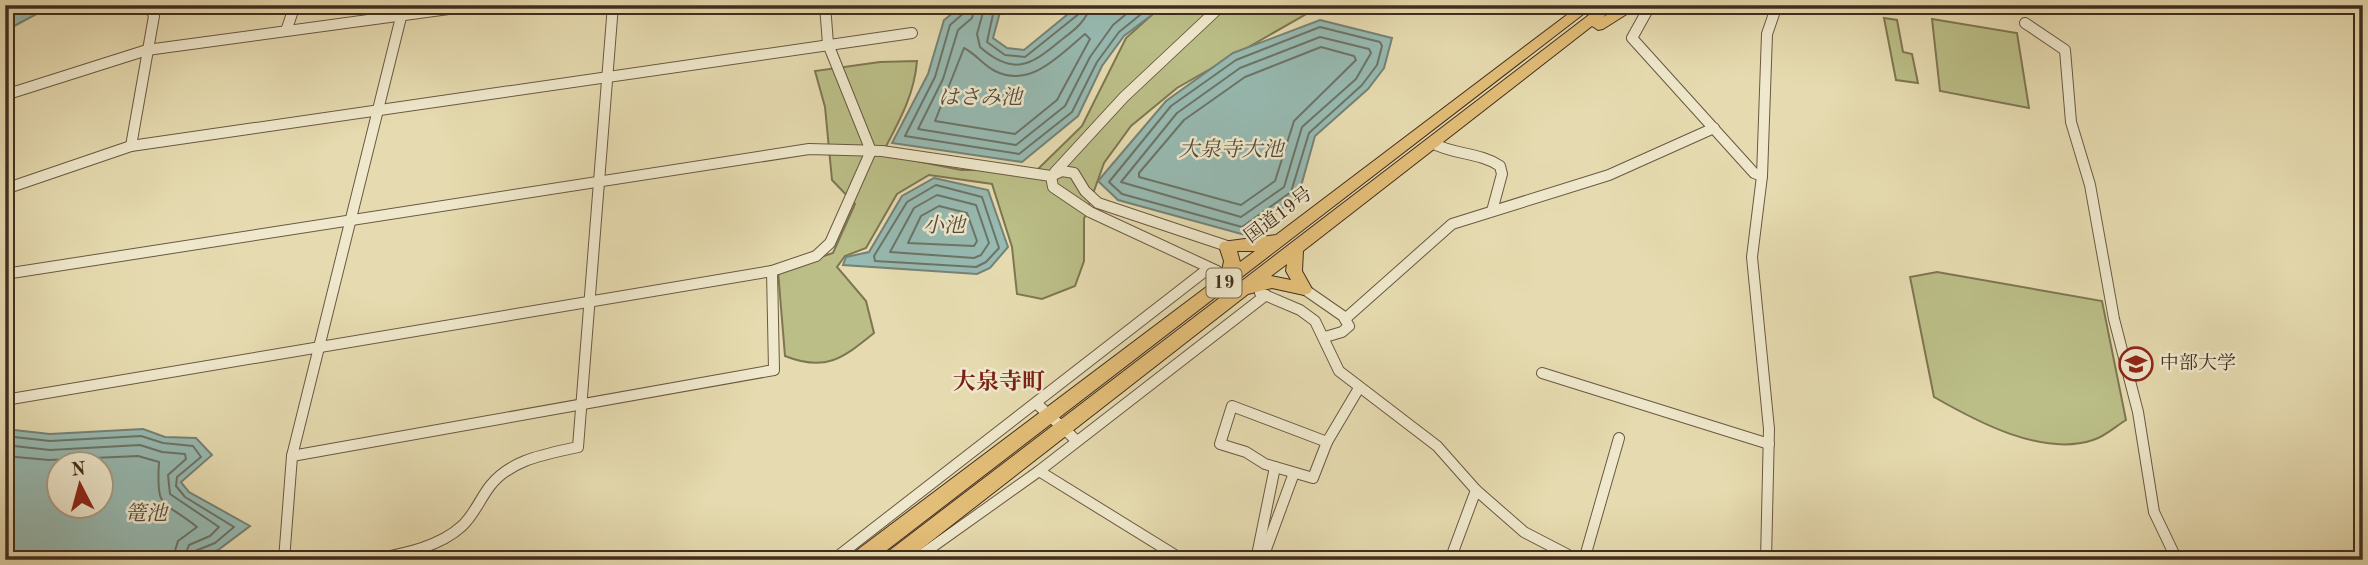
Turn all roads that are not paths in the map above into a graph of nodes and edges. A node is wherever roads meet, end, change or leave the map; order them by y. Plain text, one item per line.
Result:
1 (149, 5) edge
2 (295, 5) edge
3 (404, 5) edge
4 (478, 5) edge
5 (613, 5) edge
6 (825, 5) edge
7 (1222, 5) edge
8 (1573, 5) edge
9 (1589, 5) edge
10 (1611, 5) edge
11 (1635, 5) edge
12 (1641, 5) edge
13 (1777, 5) edge
14 (402, 16) junction
15 (2025, 23) dead end
16 (286, 31) junction
17 (912, 33) dead end
18 (1558, 38) junction
19 (828, 44) junction
20 (147, 50) junction
21 (607, 77) junction
22 (5, 95) edge
23 (378, 110) junction
24 (1714, 128) junction
25 (1432, 143) junction
26 (131, 146) junction
27 (871, 151) junction
28 (1053, 174) junction
29 (1762, 176) junction
30 (599, 181) junction
31 (5, 189) edge
32 (1492, 211) junction
33 (351, 220) junction
34 (1290, 243) junction
35 (1227, 246) junction
36 (772, 271) junction
37 (1218, 273) junction
38 (5, 274) edge
39 (1304, 289) junction
40 (1243, 290) junction
41 (589, 303) junction
42 (1345, 319) junction
43 (1325, 337) junction
44 (320, 347) junction
45 (1542, 373) dead end
46 (1360, 388) junction
47 (5, 400) edge
48 (1036, 403) junction
49 (582, 405) junction
50 (1050, 416) junction
51 (1063, 428) junction
52 (1619, 438) dead end
53 (1077, 441) junction
54 (1327, 442) junction
55 (1769, 444) junction
56 (292, 456) junction
57 (1275, 467) junction
58 (1039, 471) junction
59 (1294, 473) junction
60 (1476, 490) junction
61 (927, 555) edge
62 (284, 560) edge
63 (371, 560) edge
64 (833, 560) edge
65 (859, 560) edge
66 (892, 560) edge
67 (914, 560) edge
68 (1183, 560) edge
69 (1256, 560) edge
70 (1262, 560) edge
71 (1450, 560) edge
72 (1578, 560) edge
73 (1584, 560) edge
74 (1766, 560) edge
75 (2177, 560) edge

1 - 20 street
2 - 16 street
3 - 14 street
4 - 14 street
5 - 21 street
6 - 19 street
7 - 28 street
8 - 18 highway
9 - 18 highway, 国道19号 / 19
10 - 18 highway, 国道19号 / 19
11 - 18 highway
12 - 24 street
13 - 29 street
14 - 16 street
14 - 23 street
15 - 75 street
16 - 20 street
17 - 19 street
18 - 25 highway, 国道19号 / 19
18 - 34 highway, 国道19号 / 19
19 - 21 street
19 - 27 street
20 - 22 street
20 - 26 street
21 - 23 street
21 - 30 street
23 - 26 street
23 - 33 street
24 - 29 street
24 - 32 street
25 - 32 street
25 - 34 highway, 国道19号 / 19
26 - 31 street
27 - 28 street
27 - 30 street
27 - 36 street
28 - 35 street
28 - 37 street
29 - 55 street
30 - 33 street
30 - 41 street
32 - 42 street
33 - 38 street
33 - 44 street
34 - 35 highway
34 - 37 highway, 国道19号 / 19
34 - 39 highway
34 - 40 highway, 国道19号 / 19
35 - 37 highway
36 - 41 street
36 - 49 street
37 - 48 street
37 - 50 highway, 国道19号 / 19
39 - 40 highway
39 - 42 street
40 - 51 highway, 国道19号 / 19
41 - 44 street
41 - 49 street
42 - 43 street
43 - 46 street
43 - 53 street
44 - 47 street
44 - 56 street
45 - 55 street
46 - 54 street
46 - 60 street
48 - 50 street
48 - 64 street
49 - 56 street
49 - 63 street
50 - 51 street
50 - 65 highway, 国道19号 / 19
51 - 53 street
51 - 66 highway, 国道19号 / 19
52 - 73 street
53 - 58 street
54 - 57 street
54 - 59 street
55 - 74 street
56 - 62 street
57 - 59 street
57 - 69 street
58 - 61 street
58 - 68 street
59 - 70 street
60 - 71 street
60 - 72 street
61 - 67 street

